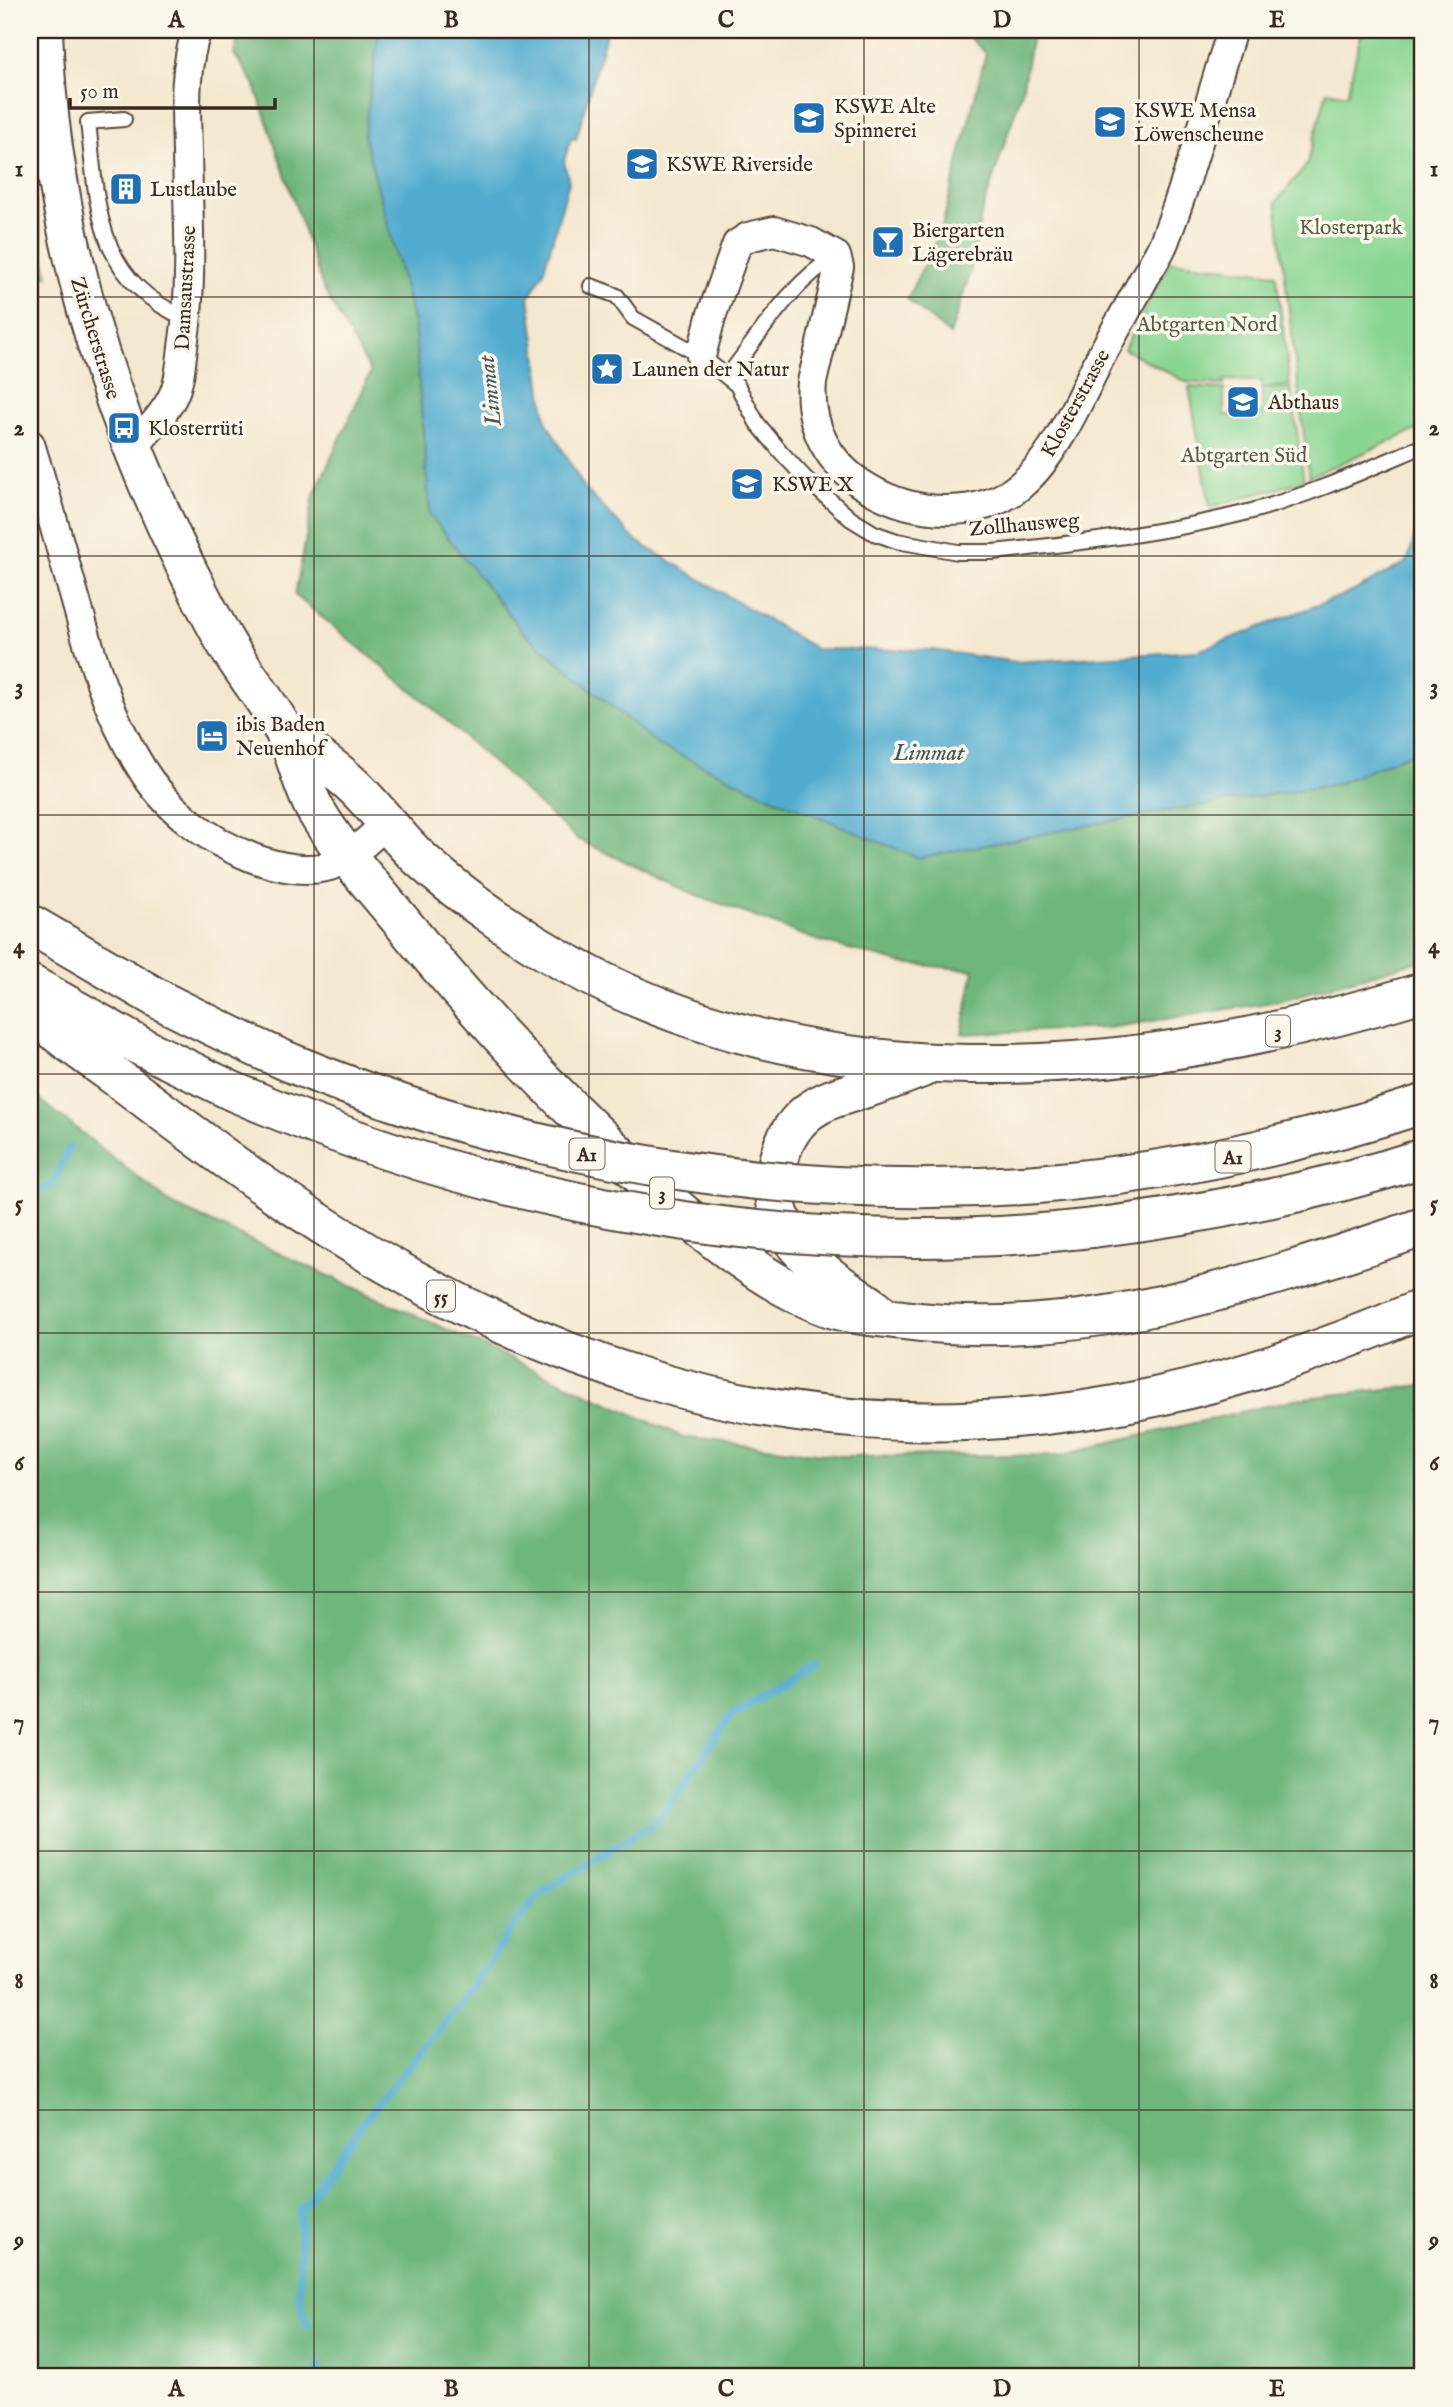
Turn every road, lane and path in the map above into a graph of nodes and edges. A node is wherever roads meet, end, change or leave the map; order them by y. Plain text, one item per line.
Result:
1 (43, 30) edge
2 (197, 30) edge
3 (1231, 30) edge
4 (124, 119) dead end
5 (836, 256) junction
6 (591, 285) dead end
7 (187, 319) junction
8 (701, 356) junction
9 (727, 377) junction
10 (30, 444) edge
11 (1423, 446) edge
12 (132, 448) junction
13 (285, 733) junction
14 (387, 824) junction
15 (348, 855) junction
16 (30, 924) edge
17 (30, 984) edge
18 (1423, 992) edge
19 (30, 1010) edge
20 (934, 1064) junction
21 (1423, 1104) edge
22 (1423, 1158) edge
23 (1423, 1227) edge
24 (1423, 1308) edge
25 (890, 1319) junction

1 - 12 main road, Zürcherstrasse / 3
2 - 7 street, Damsaustrasse
3 - 5 street, Klosterstrasse
4 - 7 lane
5 - 8 street
5 - 9 lane
6 - 8 lane, Zollhausweg
7 - 12 street, Damsaustrasse
8 - 9 lane, Zollhausweg
9 - 11 lane, Zollhausweg
10 - 15 street
12 - 13 main road, Zürcherstrasse / 3
13 - 14 main road, 3
13 - 15 main road, 3
14 - 15 street
14 - 20 main road, 3
15 - 25 main road, 3
16 - 21 main road, A1, bridge
17 - 22 main road, A1, bridge
18 - 20 main road, 3
19 - 24 main road, 55
20 - 25 main road
23 - 25 main road, 3

